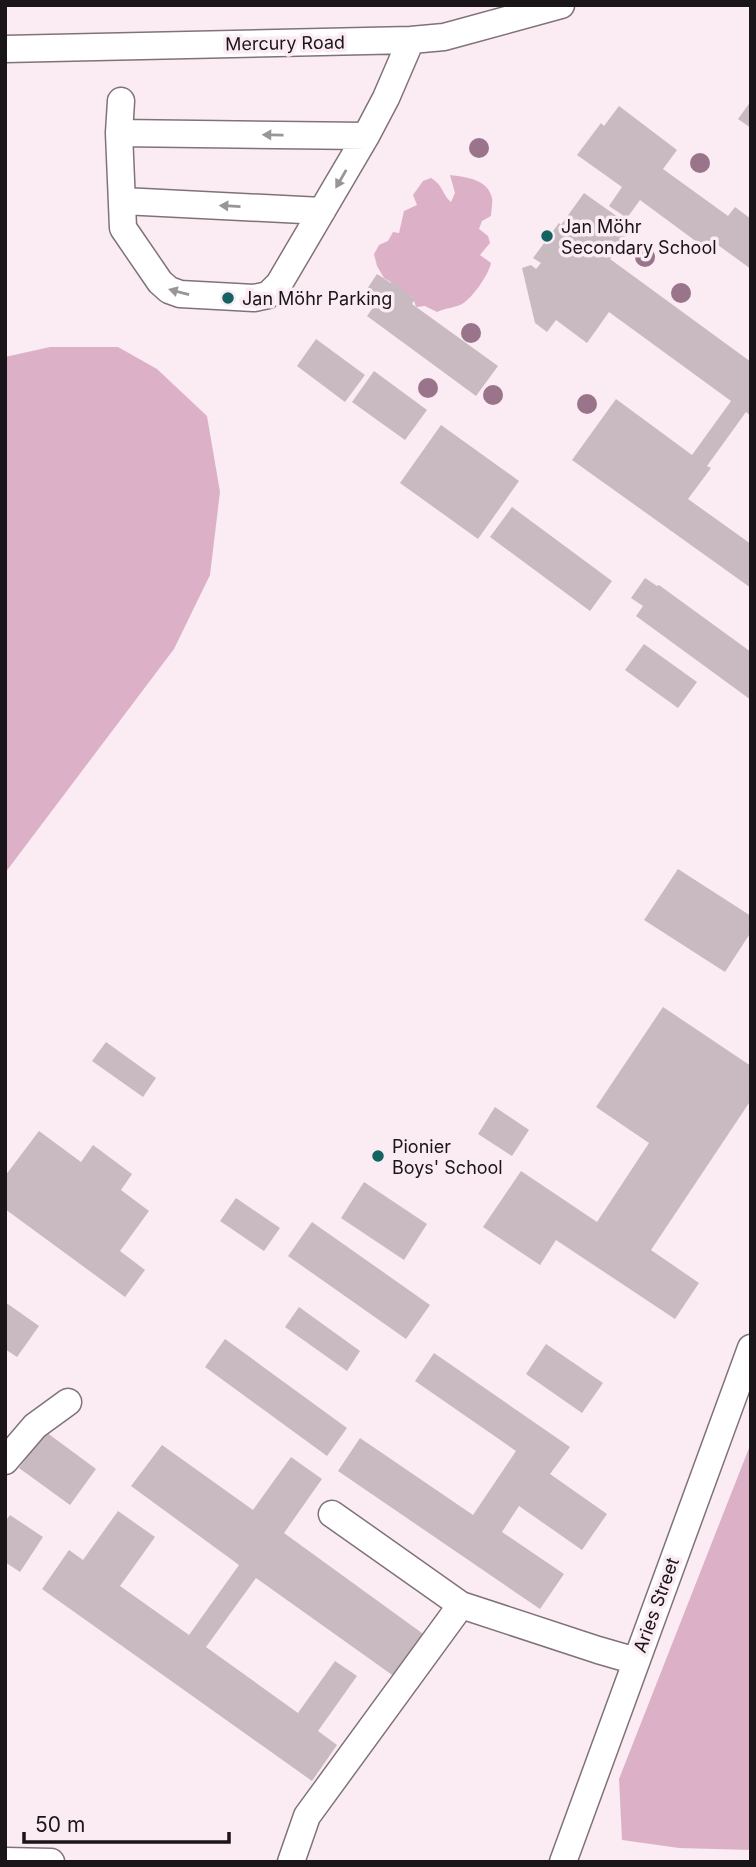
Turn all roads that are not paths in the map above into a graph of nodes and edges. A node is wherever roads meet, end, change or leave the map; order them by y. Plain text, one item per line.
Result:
1 (561, 5) edge
2 (411, 40) junction
3 (5, 49) edge
4 (121, 101) dead end
5 (119, 133) junction
6 (366, 136) junction
7 (123, 201) junction
8 (322, 211) junction
9 (751, 1348) edge
10 (68, 1402) dead end
11 (5, 1461) edge
12 (332, 1514) dead end
13 (461, 1605) junction
14 (636, 1661) junction
15 (5, 1861) edge
16 (51, 1862) edge
17 (291, 1862) edge
18 (563, 1862) edge

1 - 2 street, Mercury Road
2 - 3 street, Mercury Road
2 - 6 street
4 - 5 street
6 -> 5 street
5 - 7 street
6 -> 8 street
8 -> 7 street
8 -> 7 street
9 - 14 street, Aries Street
10 - 11 street
12 - 13 street
13 - 14 street
13 - 17 street
14 - 18 street, Aries Street
15 - 16 street

